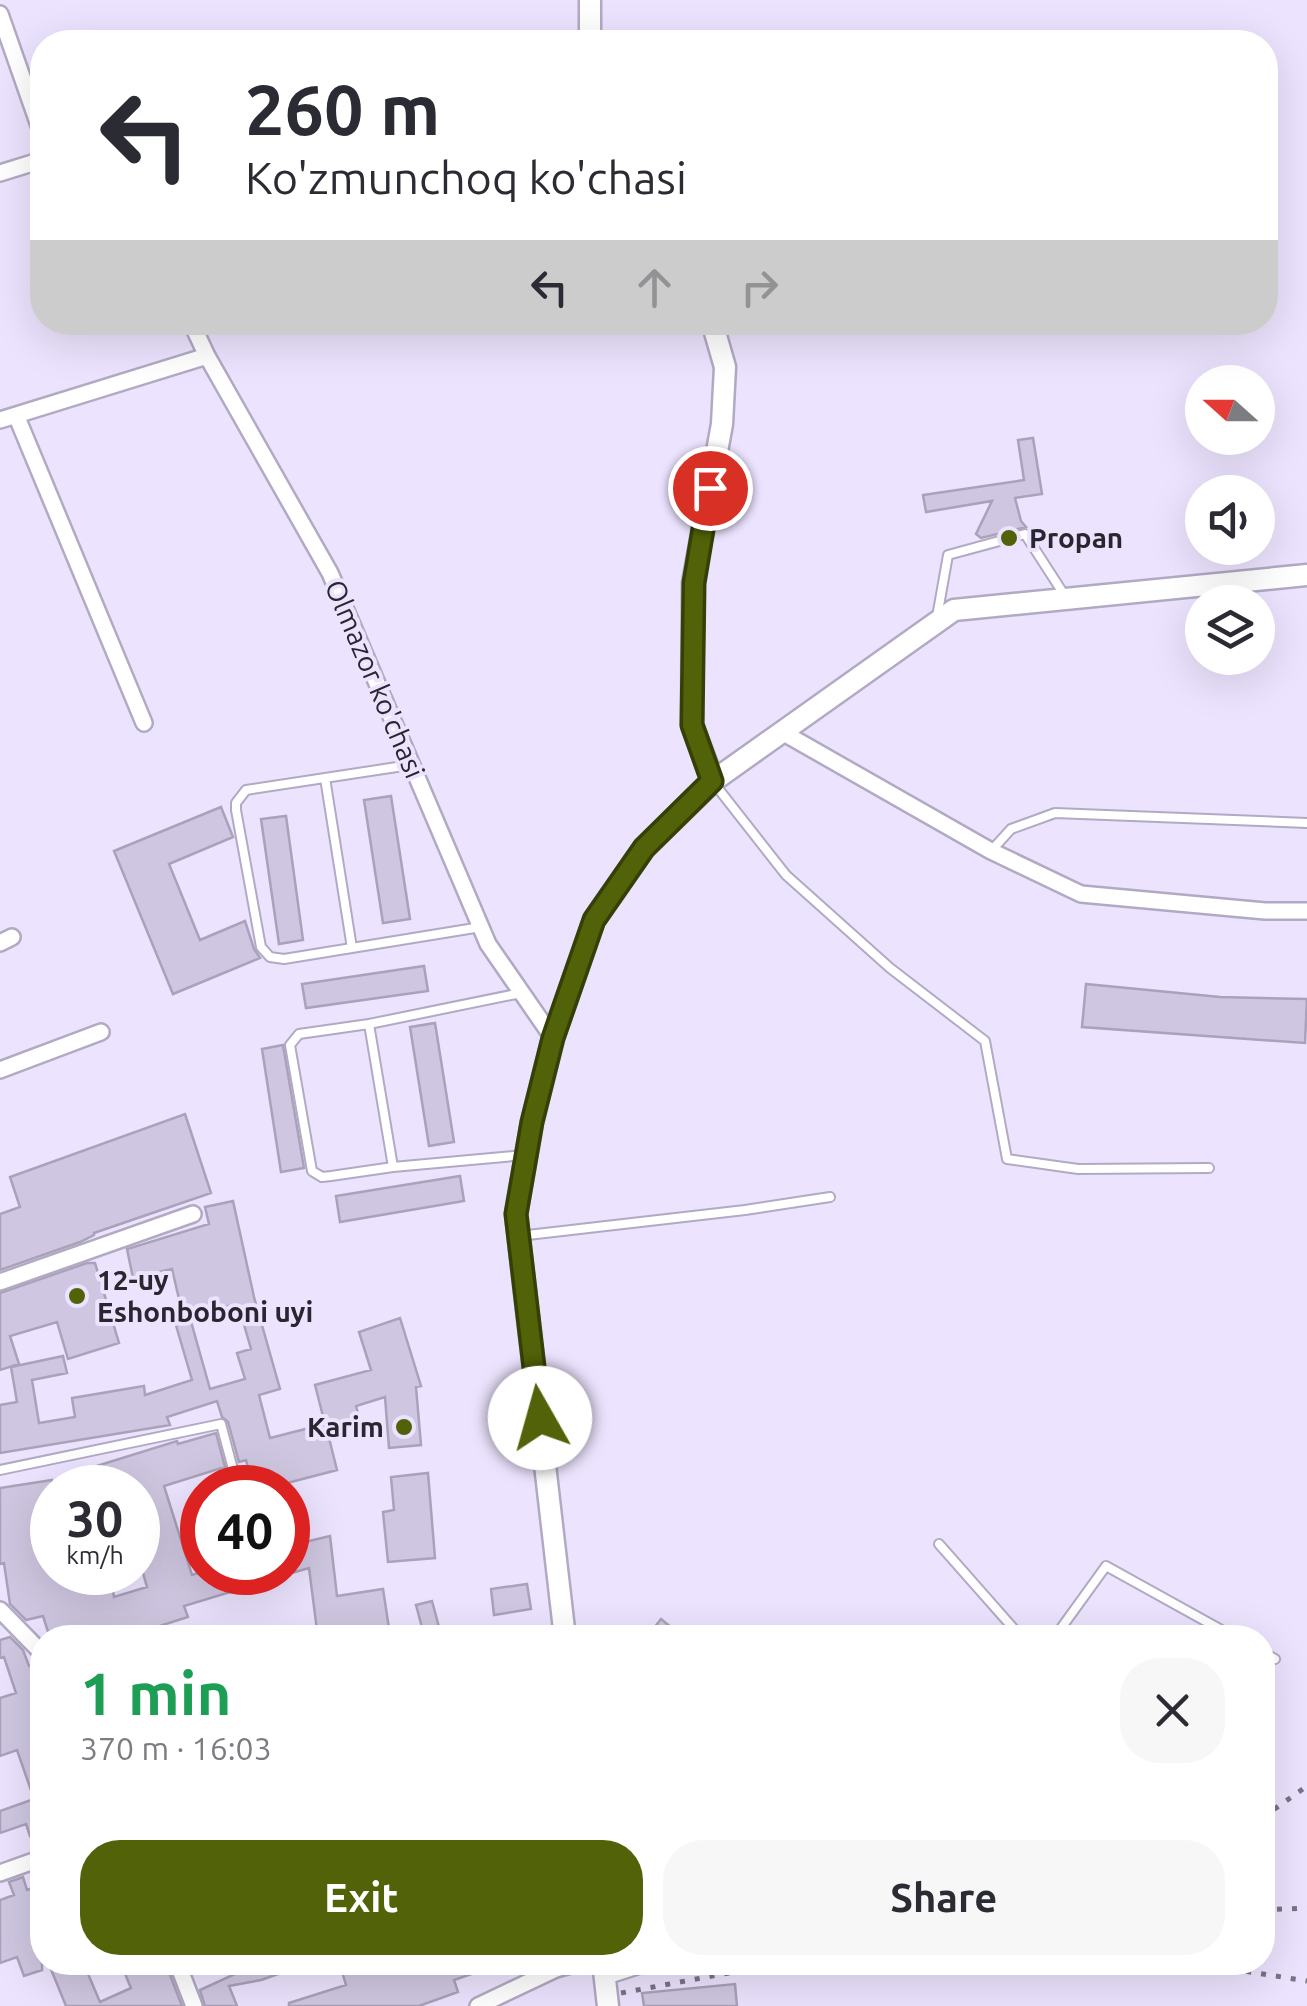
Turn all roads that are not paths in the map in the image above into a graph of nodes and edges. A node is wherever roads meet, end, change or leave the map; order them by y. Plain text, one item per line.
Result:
1 (590, 0) edge
2 (0, 14) edge
3 (590, 30) edge
4 (30, 100) edge
5 (30, 164) edge
6 (0, 173) edge
7 (197, 335) edge
8 (716, 335) edge
9 (207, 356) junction
10 (8, 417) edge
11 (1307, 575) edge
12 (1068, 600) junction
13 (936, 622) junction
14 (144, 722) dead end
15 (782, 732) junction
16 (410, 765) junction
17 (325, 778) junction
18 (712, 781) junction
19 (1307, 823) edge
20 (991, 851) junction
21 (1307, 911) edge
22 (480, 926) junction
23 (352, 948) junction
24 (522, 993) junction
25 (369, 1024) junction
26 (102, 1032) dead end
27 (553, 1038) junction
28 (0, 1070) edge
29 (526, 1155) junction
30 (393, 1167) junction
31 (1209, 1168) dead end
32 (830, 1197) dead end
33 (193, 1214) dead end
34 (519, 1236) junction
35 (0, 1282) edge
36 (232, 1465) edge
37 (0, 1470) edge
38 (939, 1544) dead end
39 (0, 1610) edge
40 (564, 1625) edge
41 (1011, 1625) edge
42 (1063, 1625) edge
43 (1213, 1625) edge
44 (30, 1641) edge
45 (30, 1862) edge
46 (0, 1873) edge
47 (182, 1975) edge
48 (543, 1975) edge
49 (604, 1975) edge
50 (194, 2006) edge
51 (478, 2006) edge
52 (608, 2006) edge

1 - 3 street
2 - 4 street
5 - 6 street
7 - 9 street, Olmazor ko'chasi
8 - 18 street
9 - 10 street
9 - 16 street, Olmazor ko'chasi
10 - 14 street
11 - 12 street
12 - 13 street
12 - 13 lane
13 - 15 street
15 - 18 street
15 - 20 street
16 - 17 lane
16 - 22 street, Olmazor ko'chasi
17 - 23 lane
17 - 23 lane
18 - 27 street
18 - 31 lane
19 - 20 lane
20 - 21 street
22 - 23 lane
22 - 24 street, Olmazor ko'chasi
24 - 25 lane
24 - 27 street, Olmazor ko'chasi
25 - 30 lane
25 - 30 lane
26 - 28 street
27 - 29 street
29 - 30 lane
29 - 34 street
32 - 34 lane
33 - 35 street
34 - 40 street
36 - 37 lane
38 - 41 lane
39 - 44 street
42 - 43 lane
45 - 46 street
47 - 50 street
48 - 51 street
49 - 52 street

